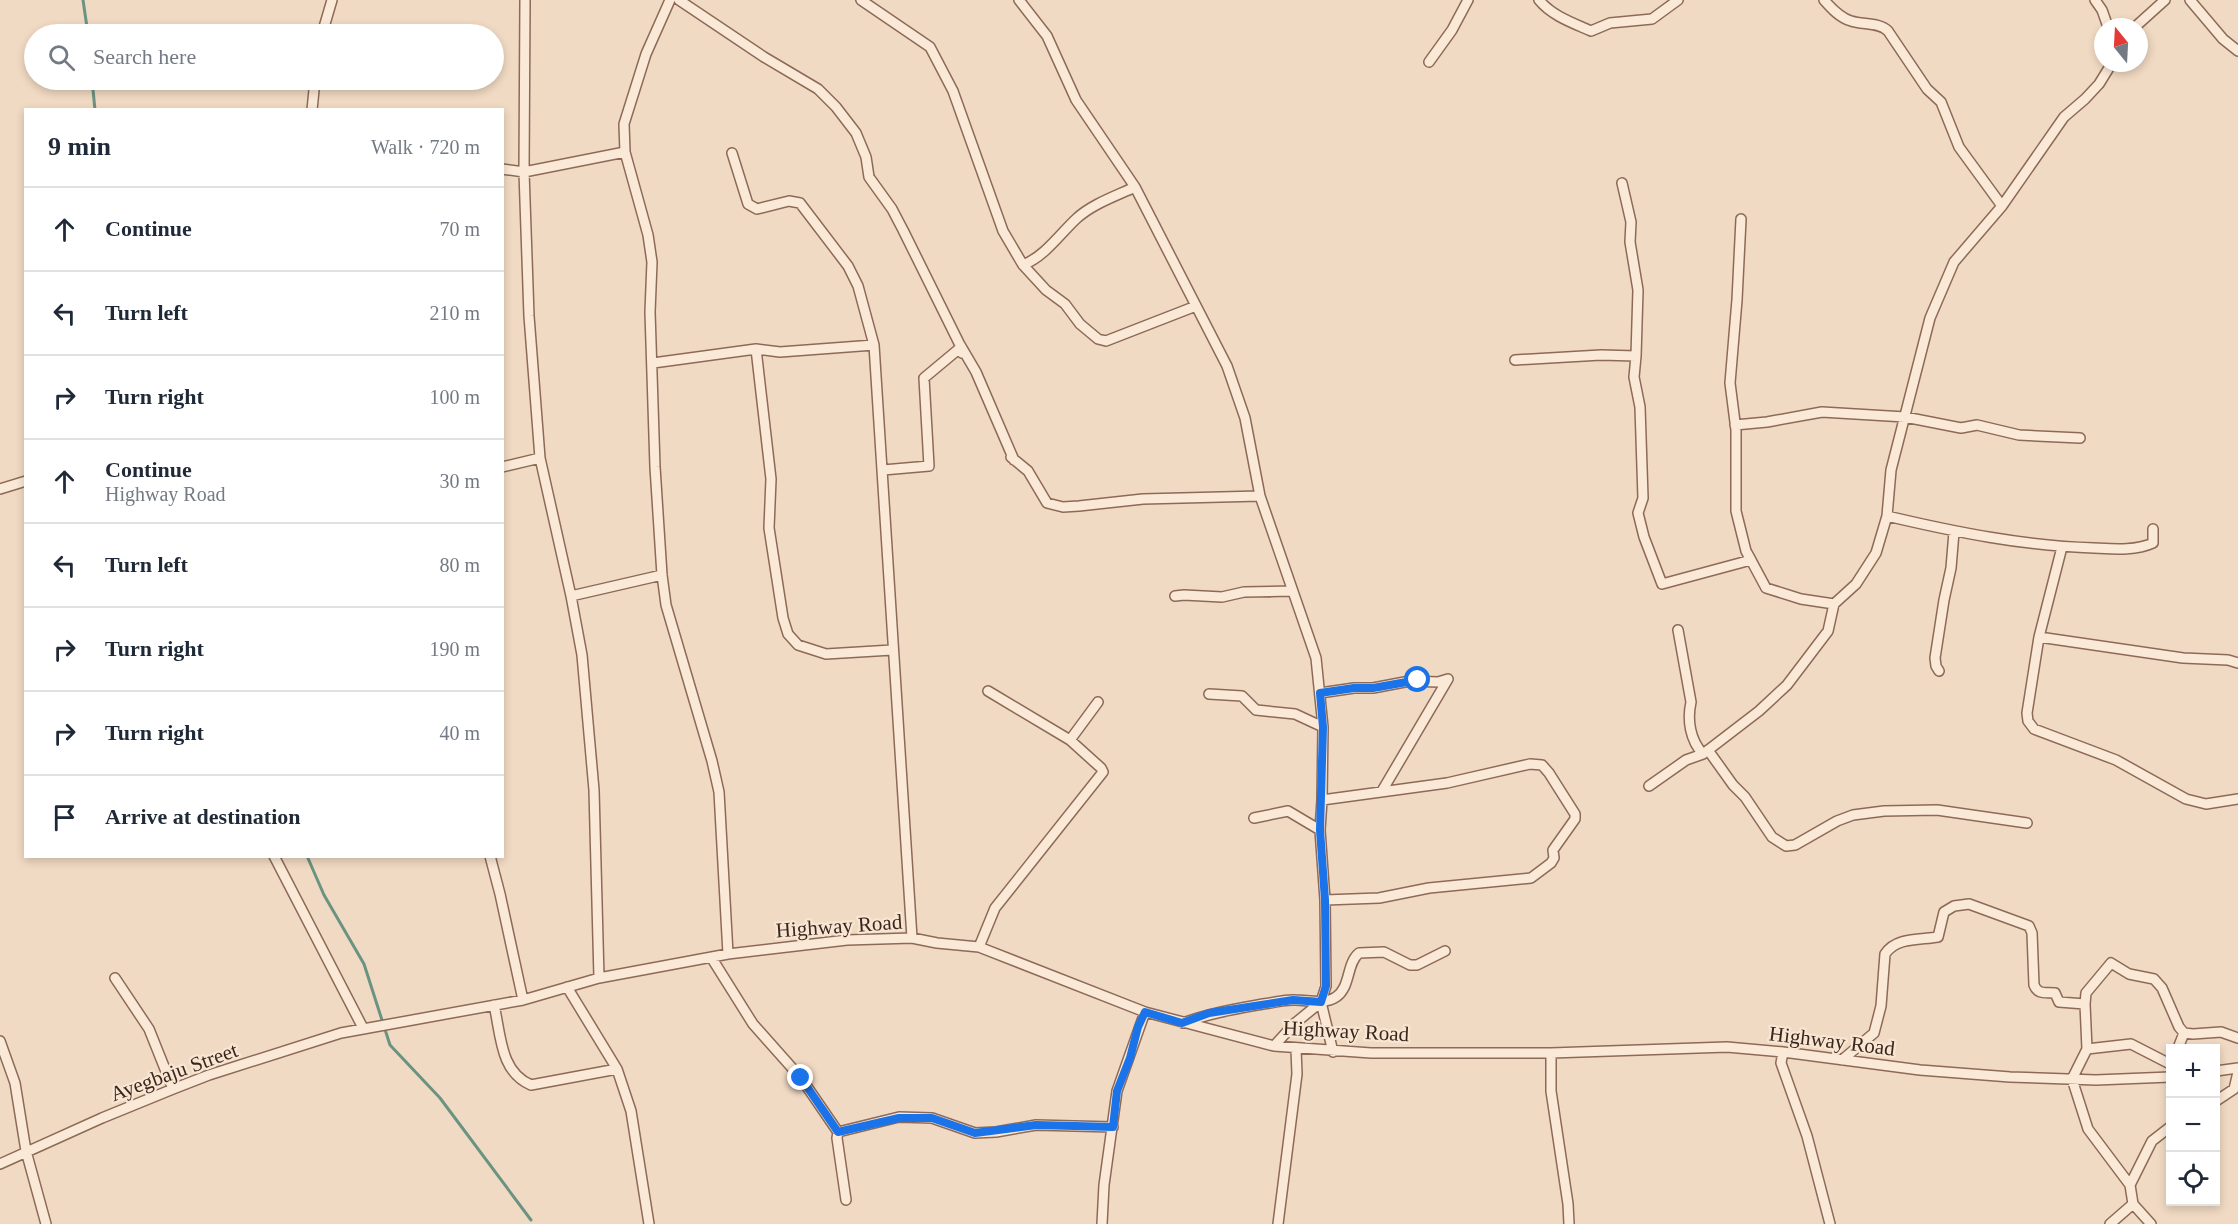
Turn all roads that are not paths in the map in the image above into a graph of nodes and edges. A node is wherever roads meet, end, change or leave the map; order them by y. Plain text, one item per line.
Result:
1 (332, 0) edge
2 (525, 0) edge
3 (670, 0) edge
4 (679, 0) edge
5 (861, 0) edge
6 (1019, 0) edge
7 (1468, 0) edge
8 (1539, 0) edge
9 (1678, 0) edge
10 (1824, 0) edge
11 (2095, 0) edge
12 (2165, 0) edge
13 (2190, 0) edge
14 (2105, 18) edge
15 (2145, 18) edge
16 (325, 24) edge
17 (2238, 51) edge
18 (1429, 62) dead end
19 (2106, 72) edge
20 (314, 90) edge
21 (312, 108) edge
22 (625, 152) junction
23 (732, 153) dead end
24 (504, 169) edge
25 (524, 172) junction
26 (1622, 183) dead end
27 (1135, 187) junction
28 (2002, 206) junction
29 (1741, 219) dead end
30 (1023, 265) junction
31 (1196, 306) junction
32 (874, 345) junction
33 (756, 349) junction
34 (1636, 356) junction
35 (1515, 360) dead end
36 (653, 363) junction
37 (1905, 417) junction
38 (1735, 425) junction
39 (2080, 438) dead end
40 (540, 458) junction
41 (1014, 460) junction
42 (504, 467) edge
43 (883, 470) junction
44 (24, 482) edge
45 (0, 489) edge
46 (1260, 496) junction
47 (1887, 516) junction
48 (2153, 529) dead end
49 (1954, 532) junction
50 (2062, 547) junction
51 (1751, 560) junction
52 (662, 574) junction
53 (1292, 591) junction
54 (571, 596) junction
55 (1175, 596) dead end
56 (1834, 604) junction
57 (1678, 630) dead end
58 (2039, 637) junction
59 (892, 650) junction
60 (2238, 663) edge
61 (1940, 671) dead end
62 (988, 691) dead end
63 (1320, 693) junction
64 (1209, 694) dead end
65 (1098, 702) dead end
66 (1323, 727) junction
67 (1070, 740) junction
68 (1706, 752) junction
69 (1649, 786) dead end
70 (1382, 791) junction
71 (2238, 799) edge
72 (1322, 800) junction
73 (1254, 818) dead end
74 (2027, 823) dead end
75 (1320, 830) junction
76 (275, 858) edge
77 (491, 858) edge
78 (1325, 900) junction
79 (912, 938) junction
80 (979, 947) junction
81 (1445, 951) dead end
82 (728, 954) junction
83 (711, 957) junction
84 (115, 978) dead end
85 (599, 978) junction
86 (567, 987) junction
87 (523, 1000) junction
88 (1321, 1002) junction
89 (2085, 1004) junction
90 (494, 1005) junction
91 (1145, 1012) junction
92 (1182, 1023) junction
93 (399, 1024) joint
94 (365, 1028) junction
95 (2184, 1033) junction
96 (2238, 1038) edge
97 (0, 1041) edge
98 (2180, 1044) edge
99 (1274, 1046) junction
100 (1296, 1049) junction
101 (2087, 1049) junction
102 (1333, 1052) junction
103 (1783, 1052) junction
104 (1551, 1053) junction
105 (1842, 1060) junction
106 (2166, 1062) edge
107 (617, 1069) junction
108 (2238, 1070) edge
109 (2220, 1071) edge
110 (2166, 1077) edge
111 (2072, 1079) junction
112 (173, 1089) junction
113 (2220, 1098) edge
114 (1113, 1127) junction
115 (2166, 1130) edge
116 (838, 1132) junction
117 (26, 1151) junction
118 (0, 1164) edge
119 (2130, 1185) junction
120 (846, 1200) dead end
121 (2133, 1204) junction
122 (46, 1224) edge
123 (649, 1224) edge
124 (1102, 1224) edge
125 (1278, 1224) edge
126 (1569, 1224) edge
127 (1830, 1224) edge
128 (2110, 1224) edge
129 (2151, 1224) edge

1 - 16 street
2 - 25 street
3 - 22 street
4 - 41 street
5 - 30 street
6 - 27 street
7 - 18 street
8 - 9 street
10 - 28 street
11 - 14 street
12 - 15 street
13 - 17 street
19 - 28 street
20 - 21 street
22 - 25 street
22 - 36 street
23 - 32 street
24 - 25 street
25 - 40 street
26 - 34 street
27 - 30 street
27 - 31 street
28 - 37 street
29 - 38 street
30 - 31 street
31 - 46 street
32 - 33 street
32 - 43 street
33 - 36 street
33 - 59 street
34 - 35 street
34 - 51 street
36 - 52 street
37 - 38 street
37 - 39 street
37 - 47 street
38 - 51 street
40 - 42 street
40 - 54 street
41 - 43 street
41 - 46 street
43 - 59 street
44 - 45 street
46 - 53 street
47 - 49 street
47 - 56 street
48 - 50 street
49 - 50 street
49 - 61 street
50 - 58 street
51 - 56 street
52 - 54 street
52 - 82 street
53 - 55 street
53 - 63 street
54 - 85 street
56 - 68 street
57 - 68 street
58 - 60 street
58 - 71 street
59 - 79 street
62 - 67 street
63 - 66 street
63 - 70 street
64 - 66 street
65 - 67 street
66 - 72 street
67 - 80 street
68 - 69 street
68 - 74 street
70 - 72 street
70 - 78 street
72 - 75 street
73 - 75 street
75 - 78 street
76 - 94 street
77 - 87 street
78 - 88 street
79 - 80 street, Highway Road
79 - 82 street, Highway Road
80 - 91 street, Highway Road
81 - 88 street
82 - 83 street, Highway Road
83 - 85 street, Highway Road
83 - 116 street
84 - 112 street
85 - 86 street, Highway Road
86 - 87 street, Highway Road
86 - 107 street
87 - 90 street, Highway Road
88 - 92 street
88 - 99 street
88 - 102 street
89 - 95 street
89 - 101 street
89 - 105 street
90 - 93 street, Highway Road
90 - 107 street
91 - 92 street, Highway Road
91 - 114 street
92 - 99 street, Highway Road
93 - 94 street, Ayegbaju Street
94 - 112 street, Ayegbaju Street
95 - 96 street
95 - 98 street
97 - 117 street
99 - 100 street, Highway Road
100 - 102 street, Highway Road
100 - 125 street
101 - 106 street
101 - 111 street
102 - 104 street, Highway Road
103 - 104 street, Highway Road
103 - 105 street, Highway Road
103 - 127 street
104 - 126 street
105 - 111 street, Highway Road
107 - 123 street
108 - 109 street
108 - 113 street
110 - 111 street, Highway Road
111 - 119 street
112 - 117 street, Ayegbaju Street
114 - 116 street
114 - 124 street
115 - 119 street
116 - 120 street
117 - 118 street, Ayegbaju Street
117 - 122 street
119 - 121 street
121 - 128 street
121 - 129 street

